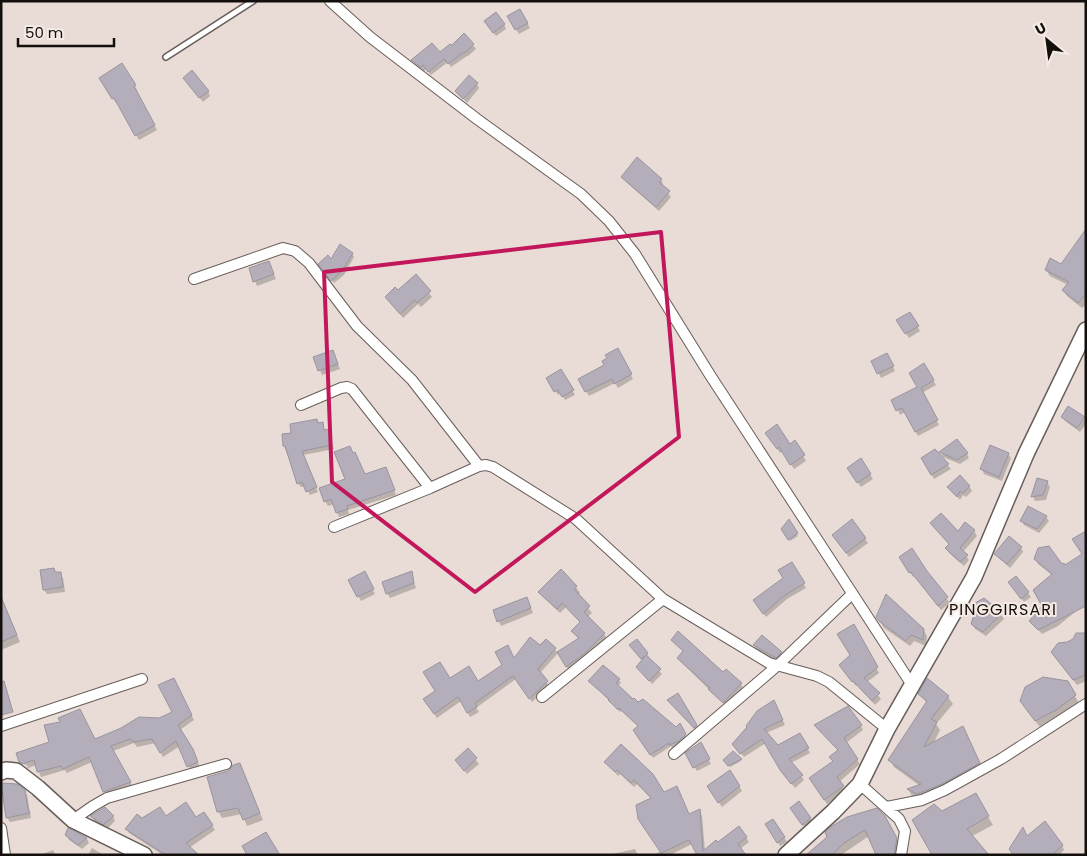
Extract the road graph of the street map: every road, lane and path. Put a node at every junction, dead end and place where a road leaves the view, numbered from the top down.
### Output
1 (253, 1) edge
2 (330, 1) edge
3 (166, 57) dead end
4 (194, 278) dead end
5 (1086, 330) edge
6 (301, 405) dead end
7 (479, 466) junction
8 (430, 488) junction
9 (334, 527) dead end
10 (852, 594) junction
11 (663, 599) junction
12 (777, 666) junction
13 (142, 679) dead end
14 (912, 685) junction
15 (542, 697) dead end
16 (1086, 704) edge
17 (1, 726) edge
18 (887, 729) junction
19 (674, 754) dead end
20 (226, 764) dead end
21 (1, 772) edge
22 (860, 784) junction
23 (887, 807) junction
24 (73, 820) junction
25 (1, 828) edge
26 (5, 855) edge
27 (144, 855) edge
28 (786, 855) edge
29 (901, 855) edge

1 - 3 lane
2 - 10 street
4 - 7 street
5 - 14 street
6 - 8 street
7 - 8 street
7 - 11 street
8 - 9 street
10 - 12 street
10 - 14 street
11 - 12 street
11 - 15 street
12 - 18 street
12 - 19 street
13 - 17 street
14 - 18 street
16 - 23 street
18 - 22 street
20 - 24 street
21 - 24 street
22 - 23 street
22 - 28 street
23 - 29 street
24 - 27 street
25 - 26 street

